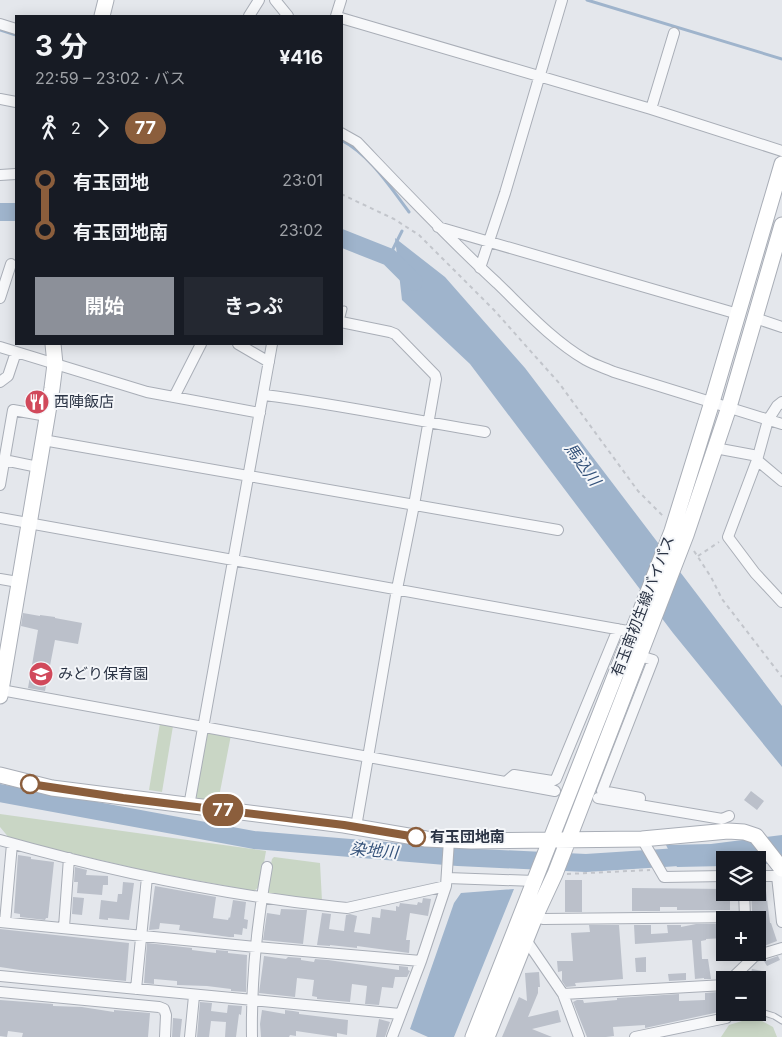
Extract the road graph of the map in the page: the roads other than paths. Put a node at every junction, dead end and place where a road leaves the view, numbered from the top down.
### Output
1 (106, 0) edge
2 (259, 0) edge
3 (275, 0) edge
4 (341, 0) edge
5 (562, 0) edge
6 (102, 15) edge
7 (250, 15) edge
8 (287, 15) edge
9 (336, 15) edge
10 (343, 19) edge
11 (0, 24) edge
12 (15, 29) edge
13 (674, 33) dead end
14 (538, 77) junction
15 (0, 99) edge
16 (15, 102) edge
17 (651, 109) junction
18 (343, 134) edge
19 (782, 151) edge
20 (782, 164) edge
21 (15, 174) edge
22 (0, 175) edge
23 (782, 225) edge
24 (437, 226) junction
25 (490, 241) junction
26 (11, 264) dead end
27 (480, 268) junction
28 (0, 298) edge
29 (344, 309) dead end
30 (343, 313) edge
31 (738, 314) junction
32 (755, 318) junction
33 (343, 322) edge
34 (782, 327) edge
35 (53, 345) edge
36 (200, 345) edge
37 (240, 345) edge
38 (272, 345) edge
39 (0, 347) edge
40 (16, 352) junction
41 (269, 362) junction
42 (56, 364) junction
43 (0, 382) edge
44 (264, 395) junction
45 (174, 397) junction
46 (712, 402) junction
47 (782, 402) edge
48 (728, 407) junction
49 (260, 413) junction
50 (47, 416) junction
51 (768, 420) junction
52 (428, 423) junction
53 (782, 424) edge
54 (485, 432) dead end
55 (43, 440) junction
56 (715, 448) junction
57 (758, 458) junction
58 (4, 460) junction
59 (38, 467) junction
60 (249, 476) junction
61 (782, 480) edge
62 (0, 485) edge
63 (414, 505) junction
64 (0, 518) edge
65 (28, 523) junction
66 (558, 530) dead end
67 (676, 533) junction
68 (234, 560) junction
69 (0, 579) edge
70 (18, 582) junction
71 (397, 589) junction
72 (782, 602) edge
73 (640, 628) junction
74 (618, 629) junction
75 (640, 656) junction
76 (1, 693) edge
77 (203, 727) junction
78 (368, 758) junction
79 (0, 775) edge
80 (507, 782) junction
81 (555, 791) dead end
82 (598, 798) dead end
83 (639, 805) junction
84 (189, 806) junction
85 (729, 816) dead end
86 (356, 827) junction
87 (642, 839) junction
88 (0, 840) edge
89 (449, 841) junction
90 (567, 842) junction
91 (550, 843) junction
92 (12, 844) junction
93 (69, 858) junction
94 (267, 867) dead end
95 (781, 872) edge
96 (766, 875) edge
97 (716, 876) edge
98 (147, 877) junction
99 (536, 878) junction
100 (446, 882) junction
101 (262, 897) junction
102 (744, 901) edge
103 (535, 917) junction
104 (2, 922) edge
105 (782, 922) edge
106 (64, 927) junction
107 (141, 935) junction
108 (526, 940) junction
109 (256, 947) junction
110 (782, 948) edge
111 (420, 961) junction
112 (739, 971) edge
113 (0, 976) edge
114 (716, 986) edge
115 (136, 989) junction
116 (0, 992) edge
117 (563, 994) junction
118 (194, 996) junction
119 (251, 1001) junction
120 (400, 1014) junction
121 (766, 1014) edge
122 (716, 1020) edge
123 (782, 1021) edge
124 (164, 1037) edge
125 (190, 1037) edge
126 (252, 1037) edge
127 (392, 1037) edge
128 (473, 1037) edge
129 (487, 1037) edge
130 (579, 1037) edge
131 (635, 1037) edge

1 - 6 street
2 - 7 street
3 - 8 street
4 - 9 street
5 - 14 street
10 - 14 street
11 - 12 street
13 - 17 street
14 - 17 street
14 - 25 street
15 - 16 street
17 - 19 street
18 - 24 street
20 - 31 street, 有玉南初生線バイパス
21 - 22 street
23 - 32 street, 有玉南初生線バイパス
24 - 25 street
24 - 27 street
25 - 27 street
25 - 31 street
26 - 28 street
27 - 46 street
29 - 30 lane
31 - 46 street, 有玉南初生線バイパス
32 - 34 street
32 - 48 street, 有玉南初生線バイパス
33 - 52 street
35 - 42 street
36 - 45 street
37 - 41 street
38 - 41 street
39 - 40 street
40 - 42 street
40 - 43 street
41 - 44 street
42 - 45 street
42 - 50 street
44 - 49 street
44 - 52 street
45 - 49 street
46 - 48 street
46 - 67 street, 有玉南初生線バイパス
47 - 51 street
48 - 51 street
48 - 56 street, 有玉南初生線バイパス
49 - 60 street
50 - 55 street
50 - 58 street
51 - 53 street
51 - 57 street
52 - 54 street
52 - 63 street
55 - 59 street
55 - 60 street
56 - 57 street
56 - 67 street, 有玉南初生線バイパス
57 - 61 street
57 - 72 street
58 - 59 street
58 - 62 street
59 - 65 street
60 - 63 street
60 - 68 street
63 - 66 street
63 - 71 street
64 - 65 street
65 - 68 street
65 - 70 street
67 - 73 street, 有玉南初生線バイパス
68 - 71 street
68 - 77 street
69 - 70 street
70 - 76 street
71 - 74 street
71 - 78 street
73 - 74 street
73 - 75 street, 有玉南初生線バイパス
73 - 91 street, 有玉南初生線バイパス
74 - 80 street
75 - 83 street
75 - 90 street, 有玉南初生線バイパス
76 - 77 street
77 - 78 street
77 - 84 street
78 - 80 street
78 - 86 street
79 - 84 street
80 - 81 street
82 - 83 street
83 - 85 street
84 - 86 street
86 - 89 street
87 - 90 street
87 - 95 street
87 - 97 street
88 - 92 street
89 - 91 street
89 - 100 street
90 - 91 street
90 - 103 street, 有玉南初生線バイパス
91 - 99 street, 有玉南初生線バイパス
92 - 93 street
92 - 104 street
93 - 98 street
93 - 106 street
94 - 101 street
95 - 96 street
95 - 105 street
98 - 101 street
98 - 107 street
99 - 100 street
99 - 128 street, 有玉南初生線バイパス
100 - 101 street
100 - 111 street
101 - 109 street
102 - 103 street
103 - 108 street, 有玉南初生線バイパス
104 - 106 street
106 - 107 street
107 - 109 street
107 - 115 street
108 - 117 street
108 - 129 street, 有玉南初生線バイパス
109 - 111 street
109 - 119 street
110 - 112 street
111 - 120 street
113 - 115 street
114 - 117 street
115 - 118 street
116 - 124 street
117 - 130 street
118 - 119 street
118 - 125 street
119 - 120 street
119 - 126 street
120 - 127 street
121 - 123 lane
122 - 131 street

